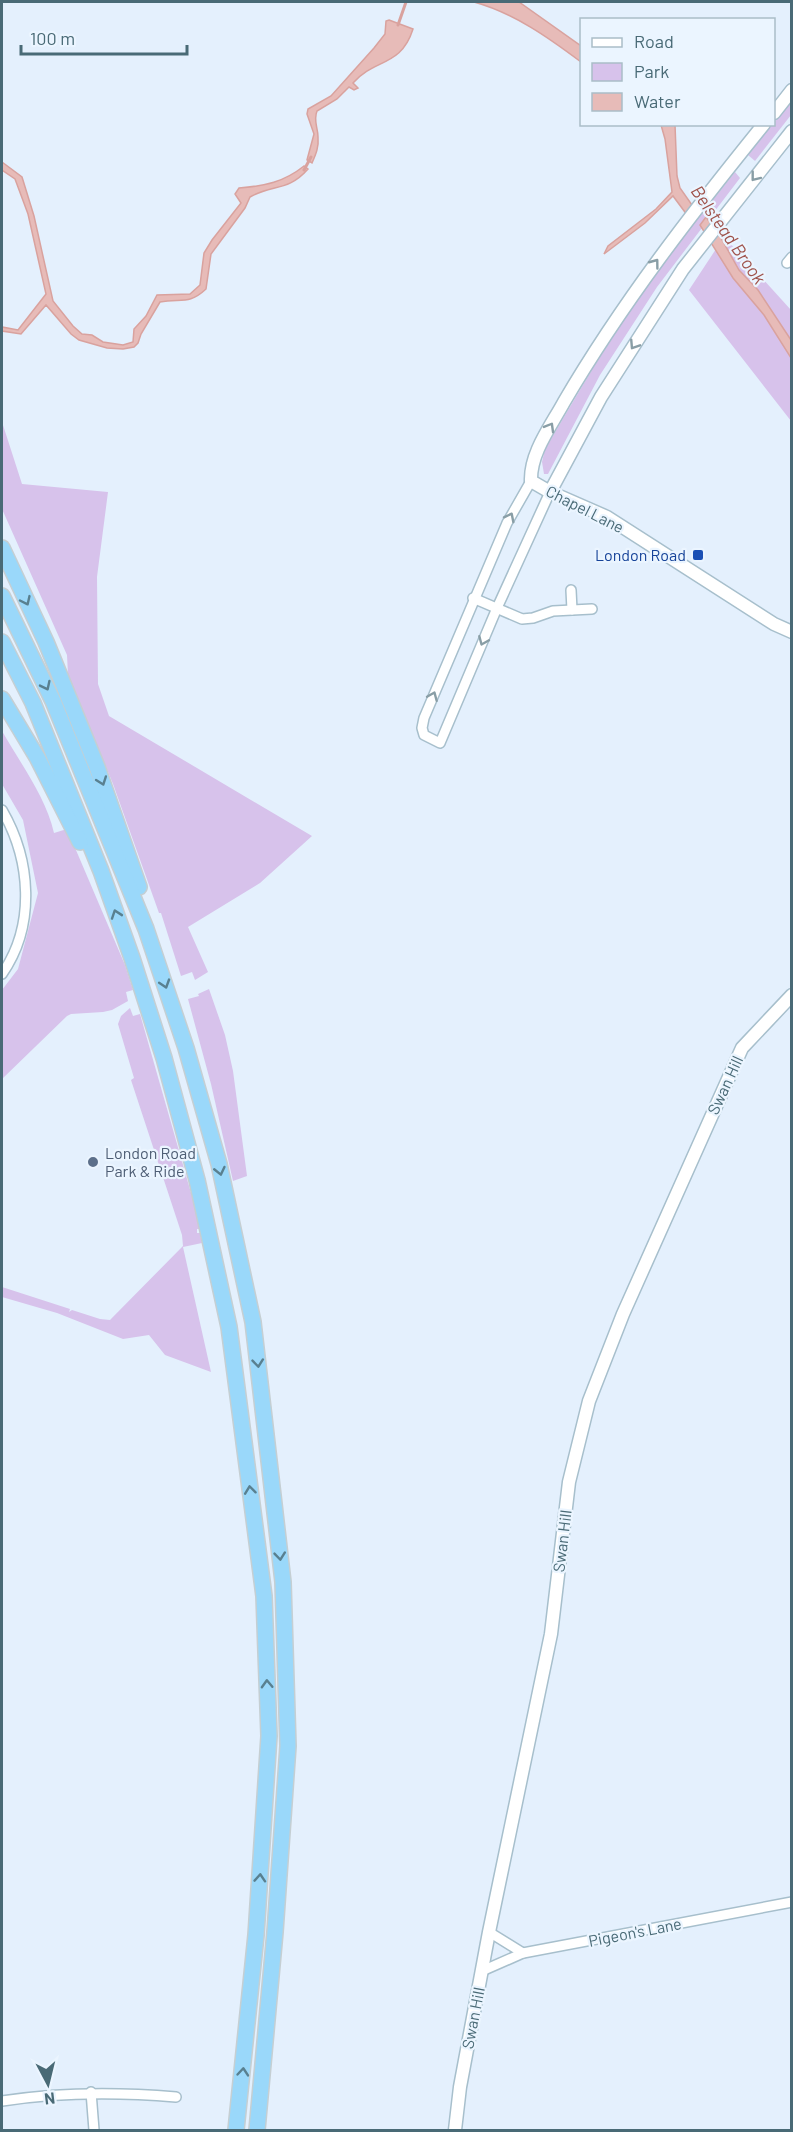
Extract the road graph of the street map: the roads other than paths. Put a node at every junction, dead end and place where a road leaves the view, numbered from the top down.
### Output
1 (792, 90) edge
2 (775, 112) edge
3 (762, 126) edge
4 (792, 131) edge
5 (531, 481) junction
6 (550, 492) junction
7 (2, 548) edge
8 (571, 590) dead end
9 (2, 596) edge
10 (473, 598) junction
11 (497, 608) junction
12 (592, 609) dead end
13 (572, 610) junction
14 (792, 632) edge
15 (2, 642) edge
16 (2, 699) edge
17 (2, 810) edge
18 (101, 871) junction
19 (146, 929) junction
20 (2, 974) edge
21 (792, 995) edge
22 (792, 1902) edge
23 (489, 1932) junction
24 (523, 1953) junction
25 (482, 1971) junction
26 (91, 2092) junction
27 (177, 2097) dead end
28 (2, 2101) edge
29 (94, 2130) edge
30 (236, 2130) edge
31 (256, 2130) edge
32 (454, 2130) edge

1 - 2 street
5 -> 3 street
4 -> 6 street
5 - 6 street, Chapel Lane
10 -> 5 street
6 - 11 street
6 - 14 street, Chapel Lane
7 -> 19 highway
8 - 13 street
9 -> 19 highway
10 - 11 street
11 -> 10 street
11 - 13 street
12 - 13 street
15 - 18 highway
16 - 18 highway
17 - 20 street
30 -> 18 highway
19 -> 31 highway
21 - 23 street, Swan Hill
22 - 24 street, Pigeon's Lane
23 - 24 street
23 - 25 street, Swan Hill
24 - 25 street, Pigeon's Lane
25 - 32 street, Swan Hill
26 - 27 street
26 - 28 street
26 - 29 street

